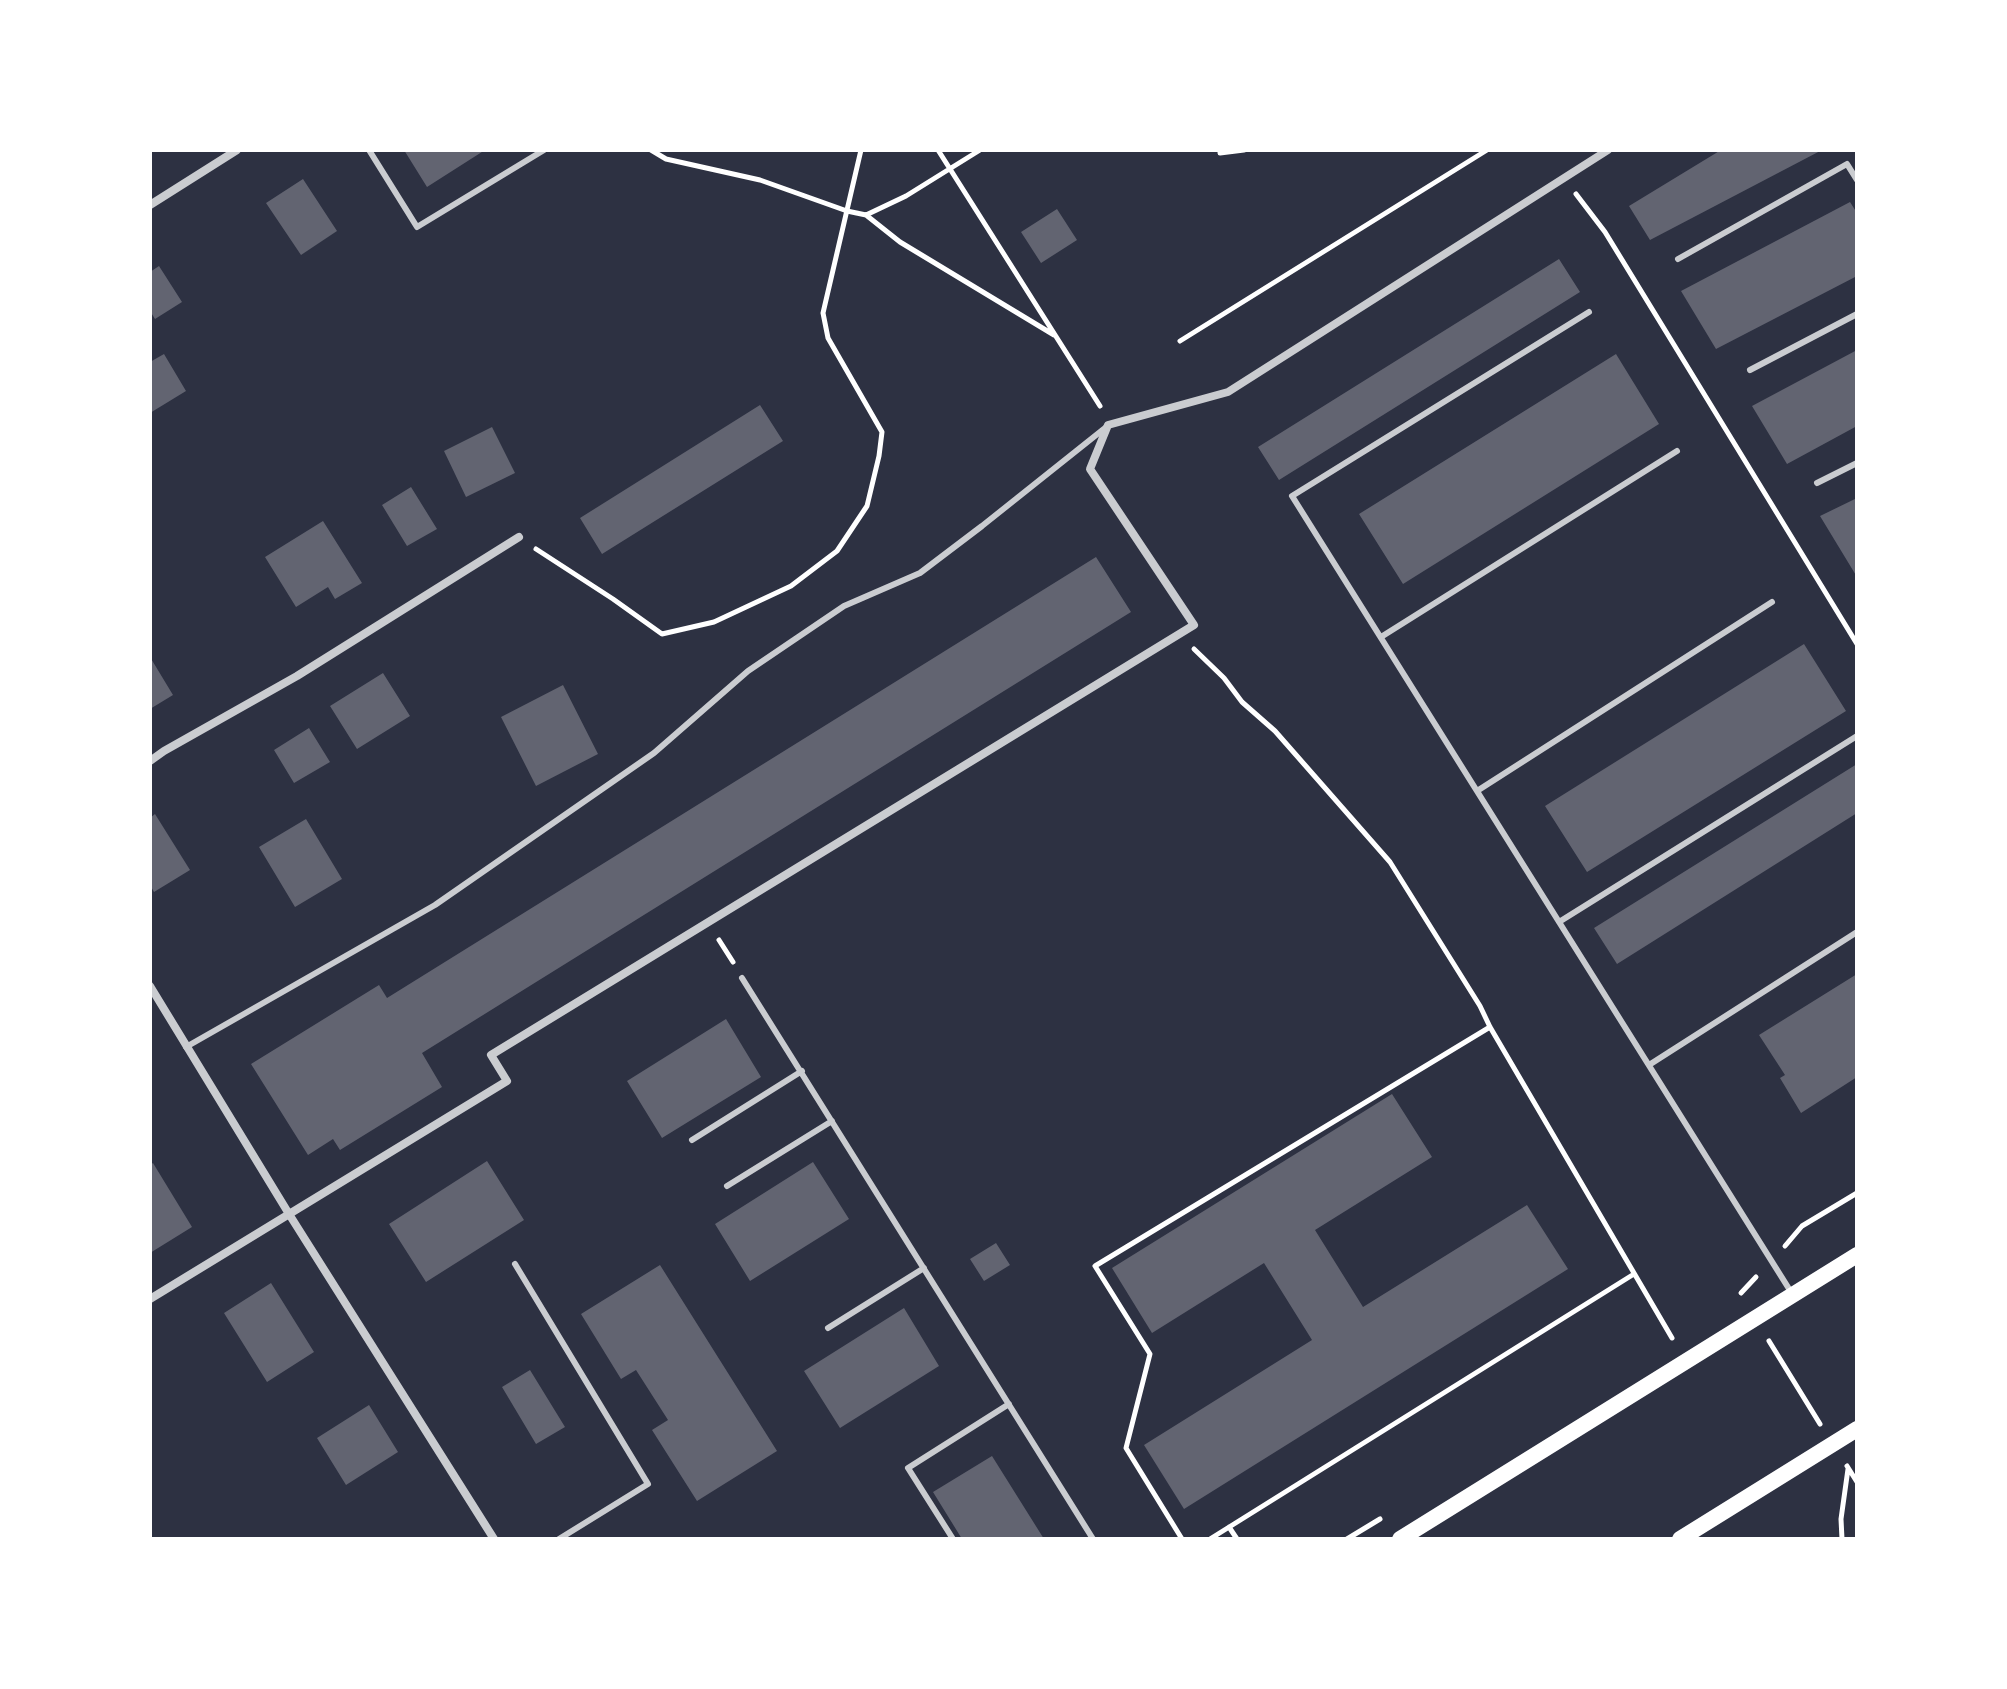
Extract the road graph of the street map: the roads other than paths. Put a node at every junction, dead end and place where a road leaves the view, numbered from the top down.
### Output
1 (237, 150) edge
2 (369, 150) edge
3 (544, 150) edge
4 (1608, 150) edge
5 (1857, 180) edge
6 (150, 205) edge
7 (1678, 259) dead end
8 (1589, 312) dead end
9 (1857, 314) edge
10 (1750, 370) dead end
11 (1108, 425) junction
12 (1677, 451) dead end
13 (1857, 463) edge
14 (1817, 483) dead end
15 (519, 537) road end
16 (1772, 602) dead end
17 (1381, 637) junction
18 (1857, 736) edge
19 (150, 761) edge
20 (1477, 791) junction
21 (1559, 922) junction
22 (1857, 932) edge
23 (742, 978) dead end
24 (150, 986) edge
25 (186, 1047) junction
26 (1649, 1065) junction
27 (802, 1071) junction
28 (832, 1121) junction
29 (692, 1140) dead end
30 (727, 1186) dead end
31 (289, 1214) junction
32 (1857, 1255) edge
33 (515, 1264) dead end
34 (924, 1268) junction
35 (1793, 1295) junction
36 (150, 1299) edge
37 (828, 1328) dead end
38 (1009, 1404) junction
39 (1857, 1429) edge
40 (494, 1539) edge
41 (559, 1539) edge
42 (953, 1539) edge
43 (1093, 1539) edge
44 (1400, 1539) edge
45 (1680, 1539) edge

1 - 6 street
2 - 3 lane
4 - 11 street
5 - 7 lane
8 - 17 lane
9 - 10 lane
11 - 25 lane
11 - 31 street
12 - 17 lane
13 - 14 lane
15 - 19 street
16 - 20 lane
17 - 20 lane
18 - 21 lane
20 - 21 lane
21 - 26 lane
22 - 26 lane
23 - 27 lane
24 - 25 street
25 - 31 street
26 - 35 lane
27 - 28 lane
27 - 29 lane
28 - 30 lane
28 - 34 lane
31 - 36 street
31 - 40 street
32 - 35 main road
33 - 41 lane
34 - 37 lane
34 - 38 lane
35 - 44 main road
38 - 42 lane
38 - 43 lane
39 - 45 main road

